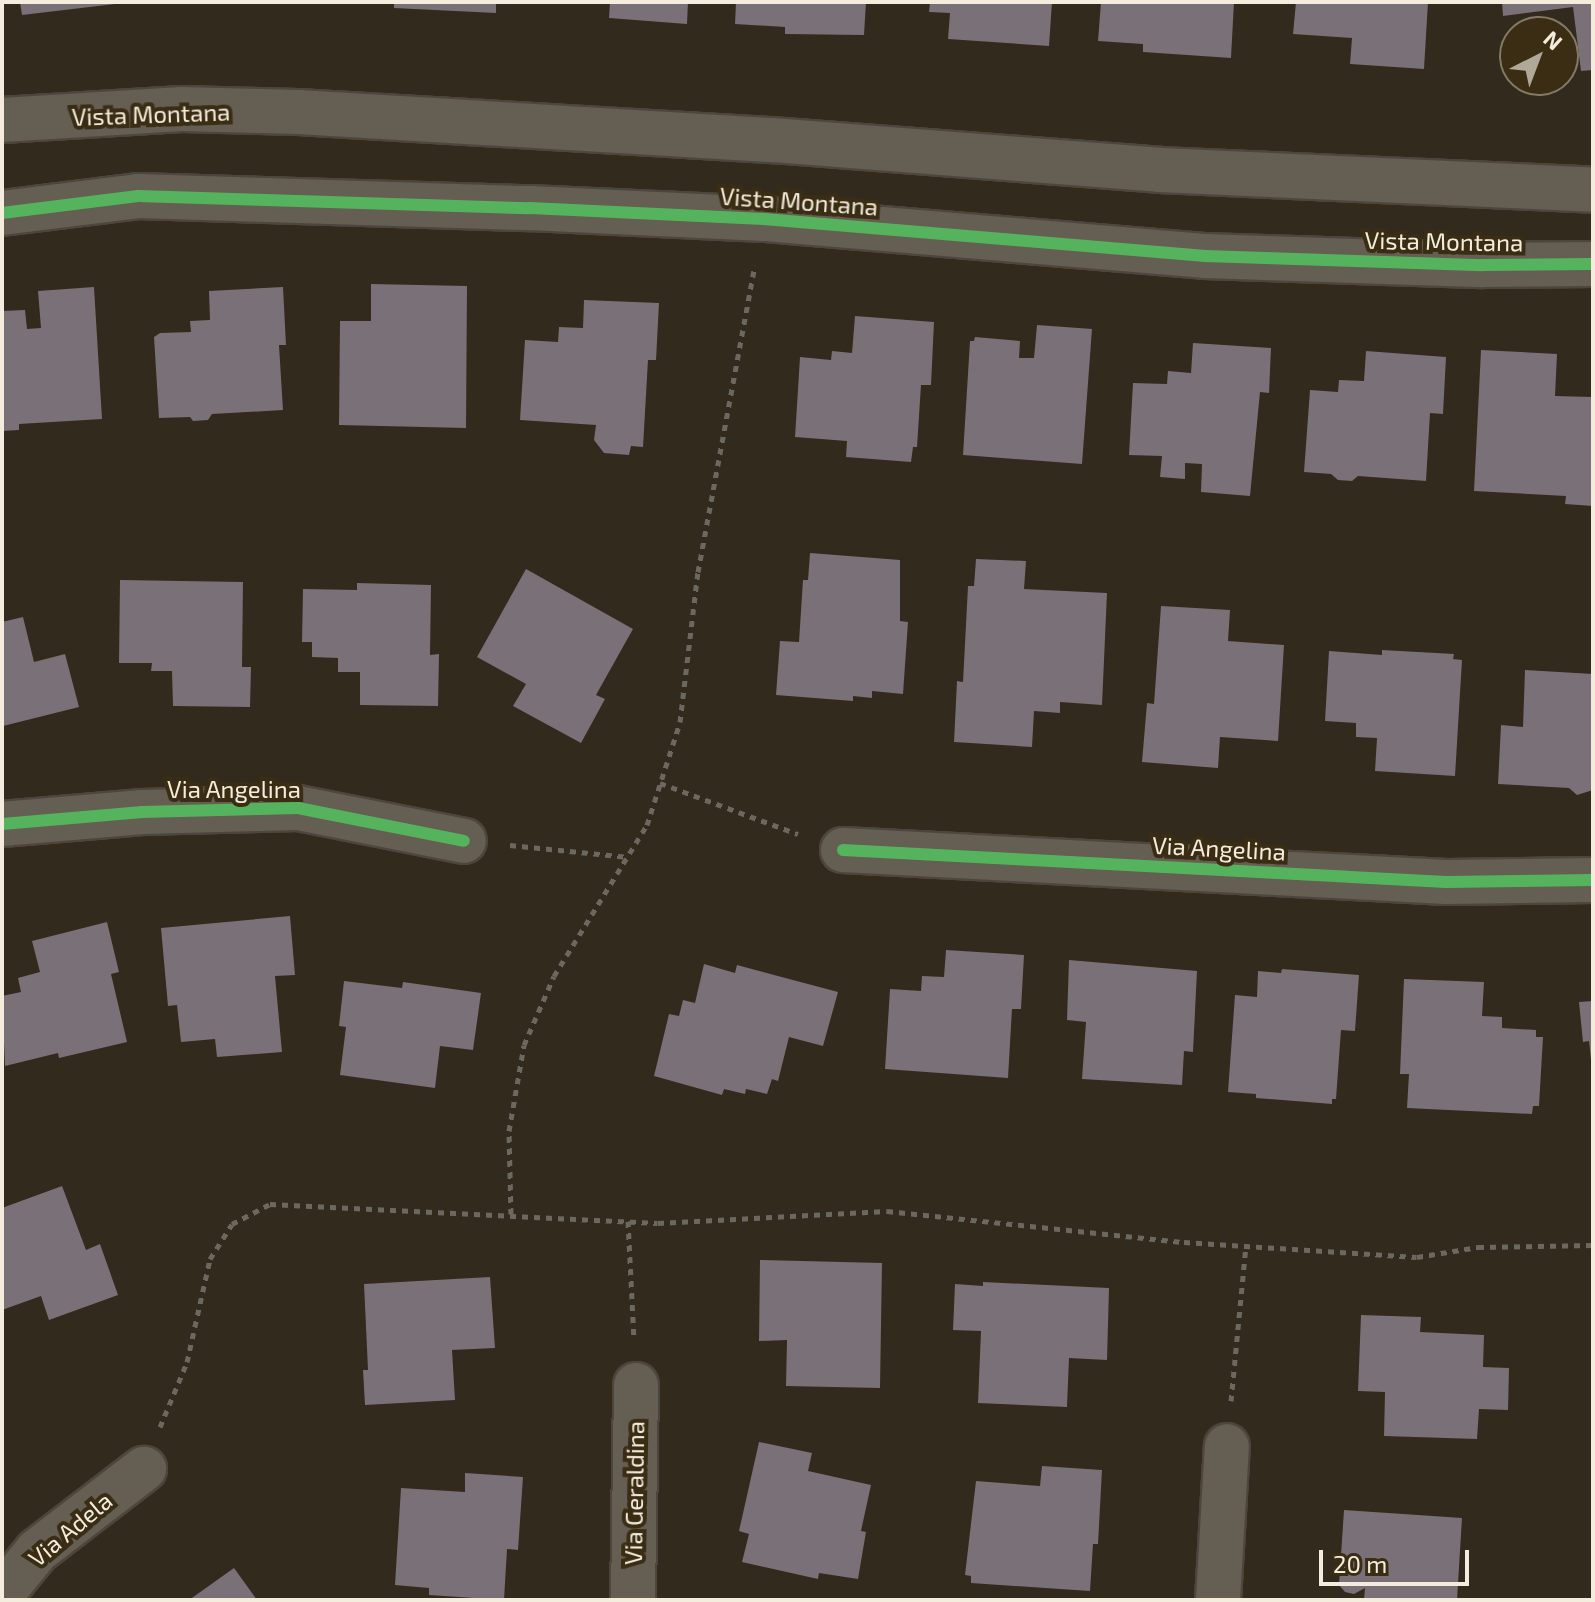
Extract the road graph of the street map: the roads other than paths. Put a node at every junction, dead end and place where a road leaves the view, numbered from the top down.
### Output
1 (2, 120) edge
2 (1593, 190) edge
3 (2, 213) edge
4 (1593, 264) edge
5 (2, 824) edge
6 (464, 841) road end
7 (843, 850) road end
8 (1593, 880) edge
9 (636, 1385) road end
10 (1227, 1446) road end
11 (144, 1469) road end
12 (2, 1594) edge
13 (633, 1600) edge
14 (1218, 1600) edge

1 - 2 street, Vista Montana
3 - 4 street, Vista Montana
5 - 6 street, Via Angelina
7 - 8 street, Via Angelina
9 - 13 street, Via Geraldina
10 - 14 street
11 - 12 street, Via Adela

